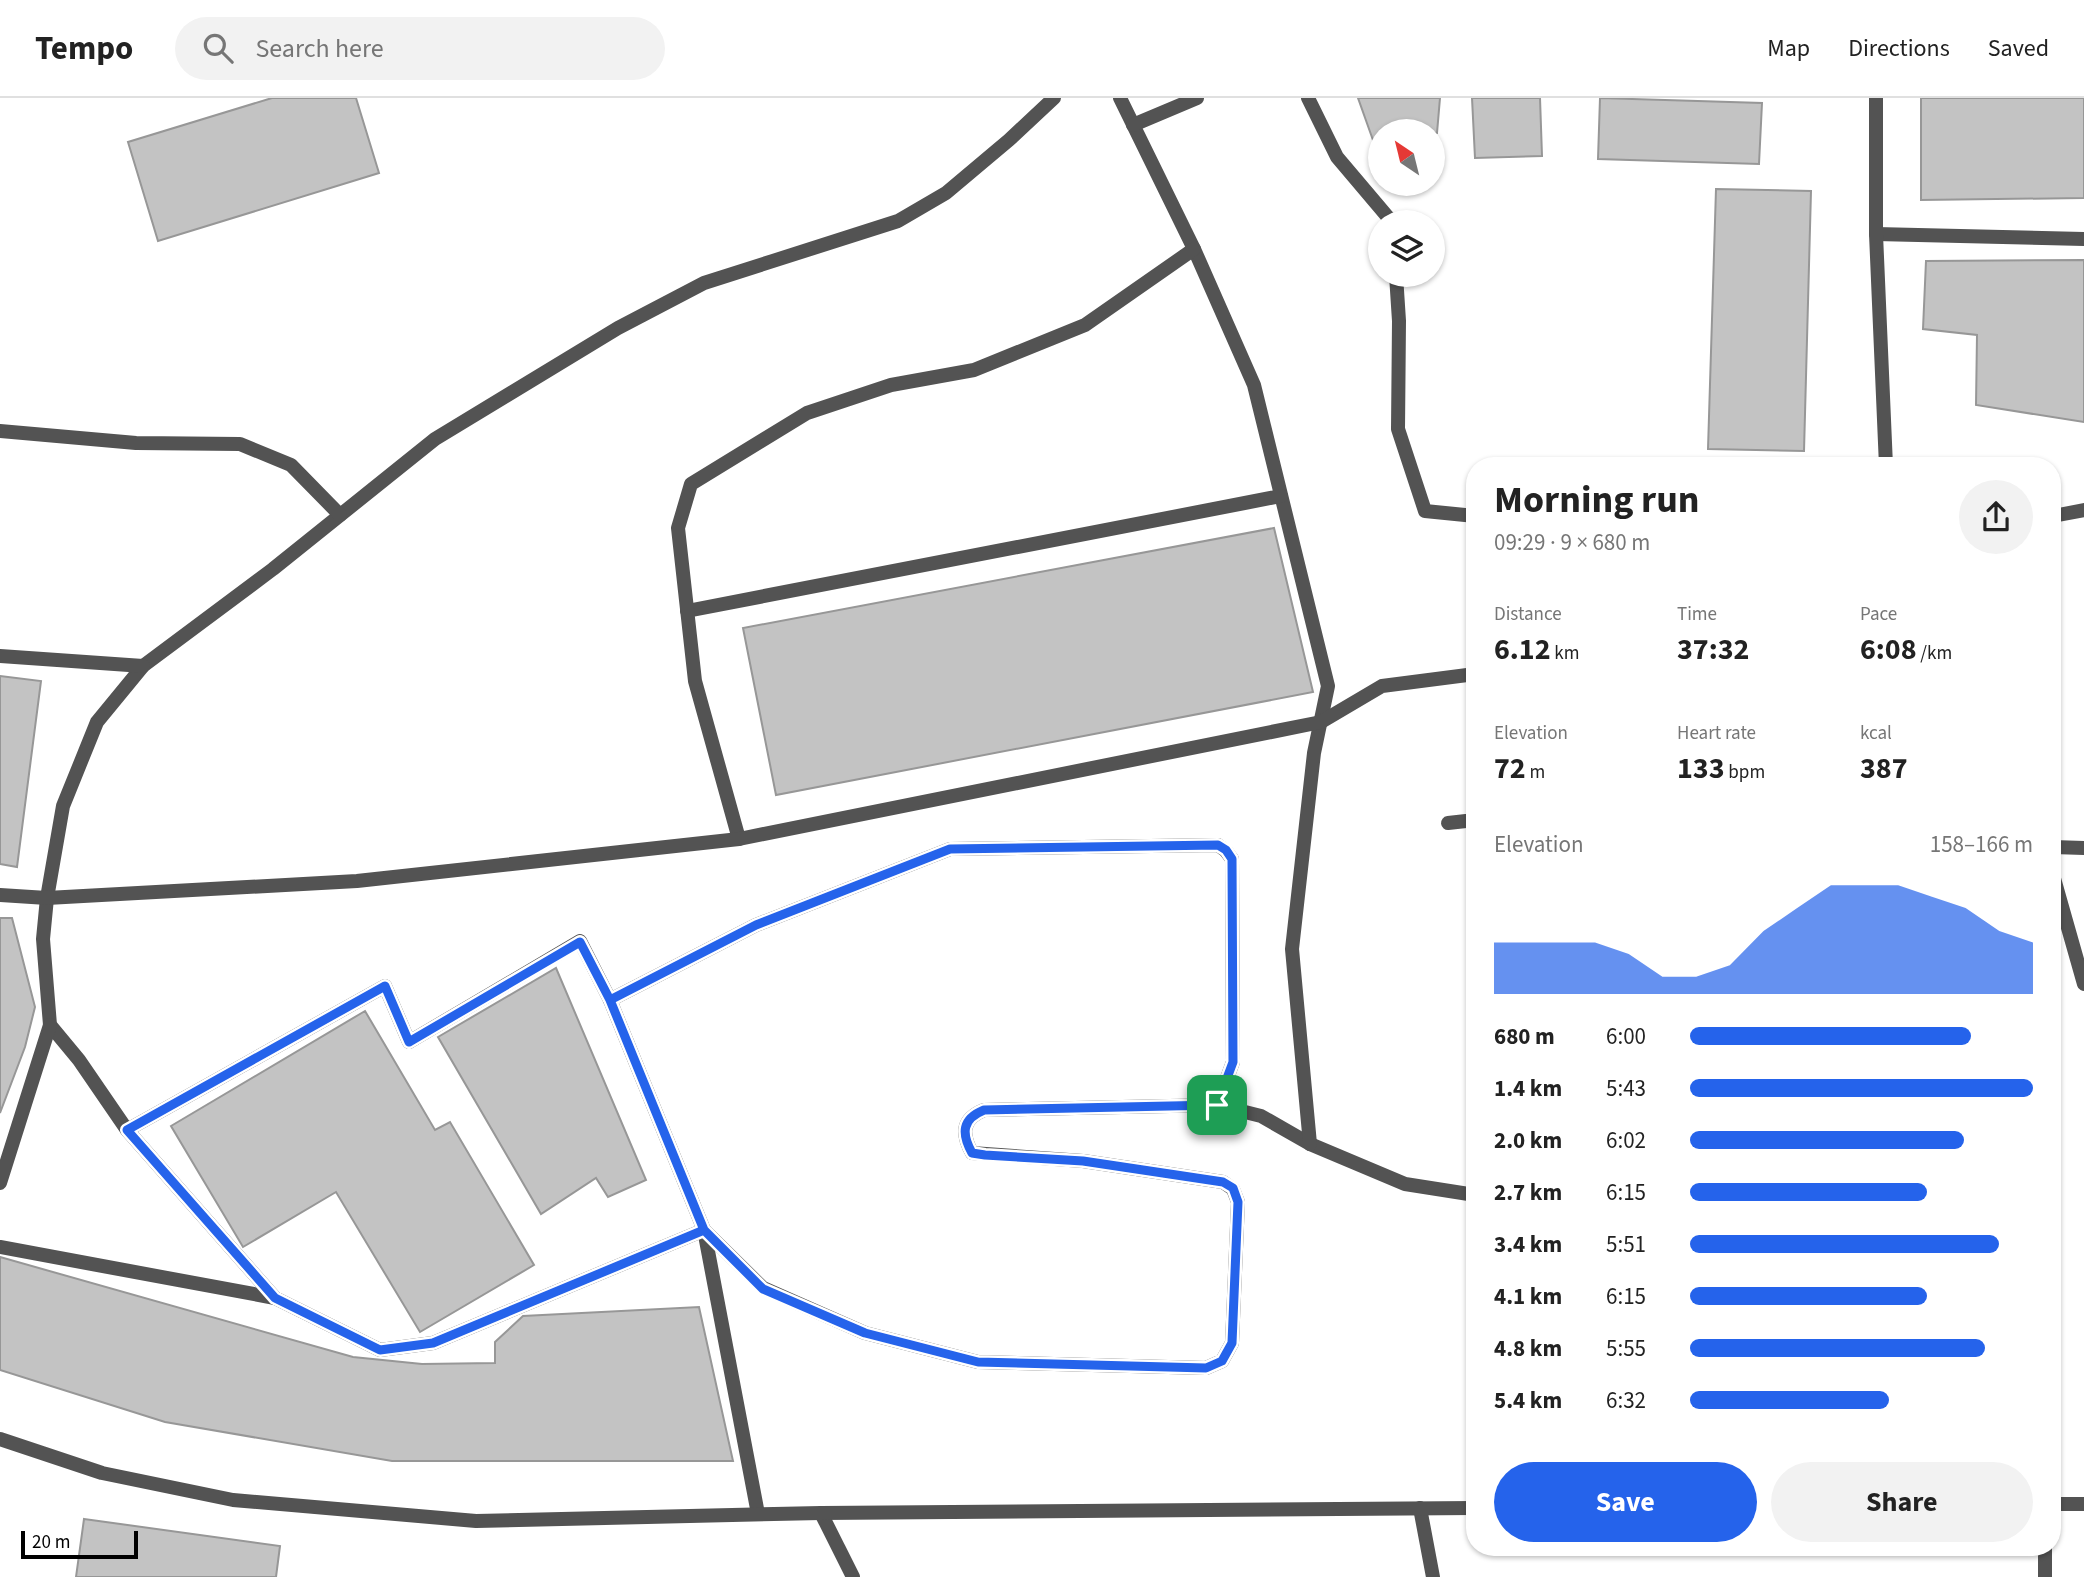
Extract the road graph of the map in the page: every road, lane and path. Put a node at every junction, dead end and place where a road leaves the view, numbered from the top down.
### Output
1 (1054, 98) edge
2 (1120, 98) edge
3 (1197, 98) edge
4 (1308, 98) edge
5 (1876, 98) edge
6 (1133, 125) junction
7 (1382, 210) edge
8 (1876, 234) junction
9 (2084, 239) edge
10 (1194, 249) junction
11 (1397, 287) edge
12 (0, 430) edge
13 (1886, 457) edge
14 (1281, 496) junction
15 (2084, 510) edge
16 (2061, 514) edge
17 (340, 515) junction
18 (1466, 515) edge
19 (687, 611) junction
20 (0, 656) edge
21 (143, 666) junction
22 (1466, 675) edge
23 (1321, 722) junction
24 (1466, 821) edge
25 (1448, 823) dead end
26 (739, 839) junction
27 (2061, 847) edge
28 (2084, 848) edge
29 (0, 895) edge
30 (47, 898) junction
31 (2061, 903) edge
32 (2084, 984) edge
33 (610, 1000) junction
34 (50, 1025) junction
35 (1217, 1105) junction
36 (127, 1130) junction
37 (1310, 1144) junction
38 (0, 1183) edge
39 (1466, 1194) edge
40 (704, 1230) junction
41 (0, 1247) edge
42 (275, 1298) junction
43 (0, 1439) edge
44 (2061, 1504) edge
45 (2084, 1504) edge
46 (1420, 1508) junction
47 (1466, 1508) edge
48 (821, 1513) junction
49 (758, 1514) junction
50 (2045, 1556) edge
51 (853, 1577) edge
52 (1433, 1577) edge
53 (2045, 1577) edge

1 - 17 street
2 - 6 street
3 - 6 street
4 - 7 street
5 - 8 street
6 - 10 street
8 - 9 street
8 - 13 street
10 - 14 street
10 - 19 street
11 - 18 street
12 - 17 street
14 - 19 street
14 - 23 street
15 - 16 street
17 - 21 street
19 - 26 street
20 - 21 street
21 - 30 street
22 - 23 street
23 - 26 street
23 - 37 street
24 - 25 street
26 - 30 street
27 - 28 street
29 - 30 street
30 - 34 street
31 - 32 street
33 - 35 street
33 - 36 street
33 - 40 street
34 - 36 street
34 - 38 street
35 - 37 street
35 - 40 street
36 - 42 street
37 - 39 street
40 - 42 street
40 - 49 street
41 - 42 street
43 - 49 street
44 - 45 street
46 - 47 street
46 - 48 street
46 - 52 street
48 - 49 street
48 - 51 street
50 - 53 street

